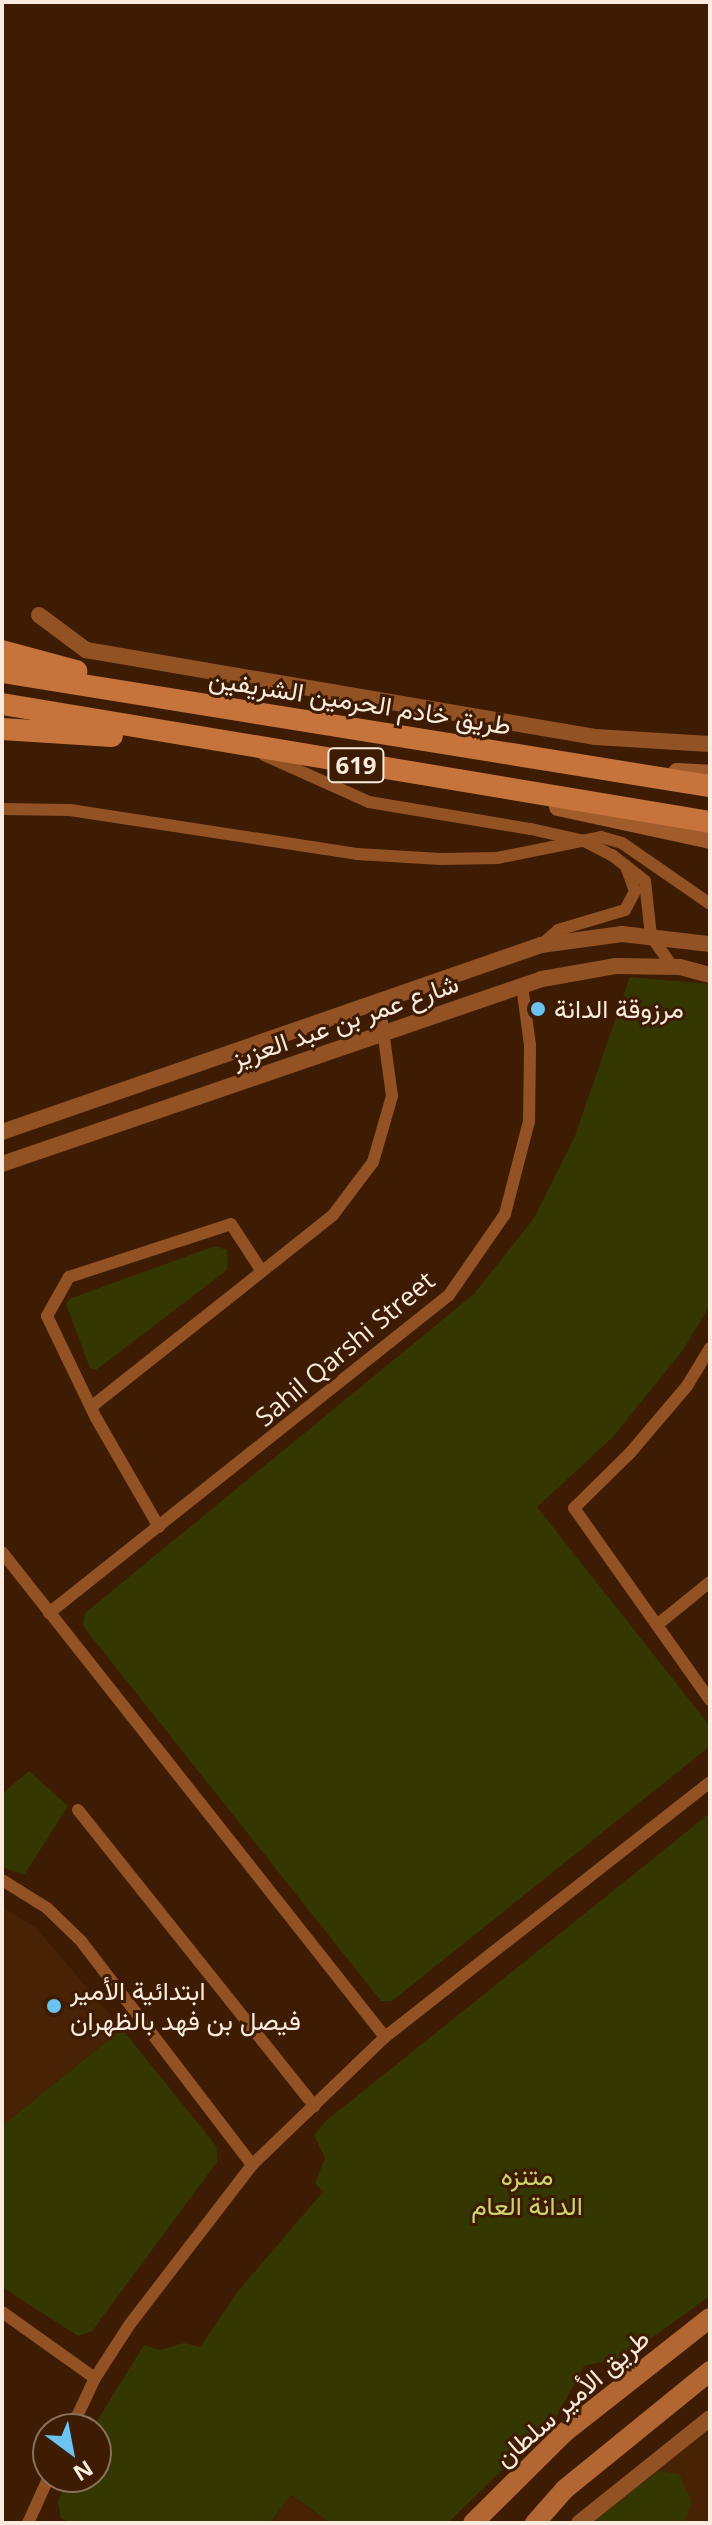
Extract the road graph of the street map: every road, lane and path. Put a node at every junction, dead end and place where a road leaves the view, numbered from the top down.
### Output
1 (39, 615) dead end
2 (2, 651) edge
3 (2, 672) edge
4 (2, 704) edge
5 (193, 704) junction
6 (2, 729) edge
7 (710, 744) edge
8 (254, 750) junction
9 (356, 765) junction
10 (587, 766) junction
11 (710, 774) edge
12 (710, 786) edge
13 (2, 809) edge
14 (710, 822) edge
15 (710, 840) edge
16 (584, 841) junction
17 (625, 864) junction
18 (710, 904) edge
19 (651, 936) junction
20 (710, 944) edge
21 (541, 945) junction
22 (673, 967) junction
23 (710, 975) edge
24 (522, 986) junction
25 (379, 1001) junction
26 (383, 1032) junction
27 (2, 1132) edge
28 (2, 1164) edge
29 (261, 1270) junction
30 (710, 1348) edge
31 (91, 1407) junction
32 (159, 1527) junction
33 (2, 1552) edge
34 (710, 1582) edge
35 (49, 1613) junction
36 (657, 1625) junction
37 (710, 1700) edge
38 (710, 1782) edge
39 (78, 1810) dead end
40 (2, 1880) edge
41 (385, 2037) junction
42 (314, 2106) junction
43 (252, 2165) junction
44 (2, 2312) edge
45 (710, 2318) edge
46 (710, 2371) edge
47 (95, 2378) junction
48 (79, 2413) edge
49 (710, 2418) edge
50 (42, 2493) edge
51 (28, 2523) edge
52 (473, 2523) edge
53 (535, 2523) edge
54 (579, 2523) edge

1 - 7 street
2 - 5 highway
3 - 5 highway, طريق خادم الحرمين الشريفين / 619
4 - 8 highway, 619
5 - 10 highway, طريق خادم الحرمين الشريفين / 619
6 - 8 highway
8 - 9 highway, 619
8 - 16 street
9 - 14 highway, 619
9 - 15 main road
10 - 11 main road
10 - 12 highway, طريق خادم الحرمين الشريفين / 619
13 - 16 street
16 - 17 street
16 - 18 street
17 - 19 street
17 - 21 street
19 - 20 street
19 - 21 street
19 - 22 street
21 - 25 street
22 - 23 street, شارع عمر بن عبد العزيز
22 - 24 street, شارع عمر بن عبد العزيز
24 - 26 street, شارع عمر بن عبد العزيز
24 - 32 street, Sahil Qarshi Street
25 - 26 street
25 - 27 street
26 - 28 street, شارع عمر بن عبد العزيز
26 - 29 street
29 - 31 street
29 - 31 street
30 - 36 street
31 - 32 street
32 - 35 street, Sahil Qarshi Street
33 - 35 street
34 - 36 street
35 - 41 street
36 - 37 street
38 - 41 street
39 - 42 street
40 - 43 street
41 - 42 street
42 - 43 street
43 - 47 street
44 - 47 street
45 - 52 main road, طريق الأمير سلطان
46 - 53 main road
47 - 48 street
49 - 54 street
50 - 51 street

